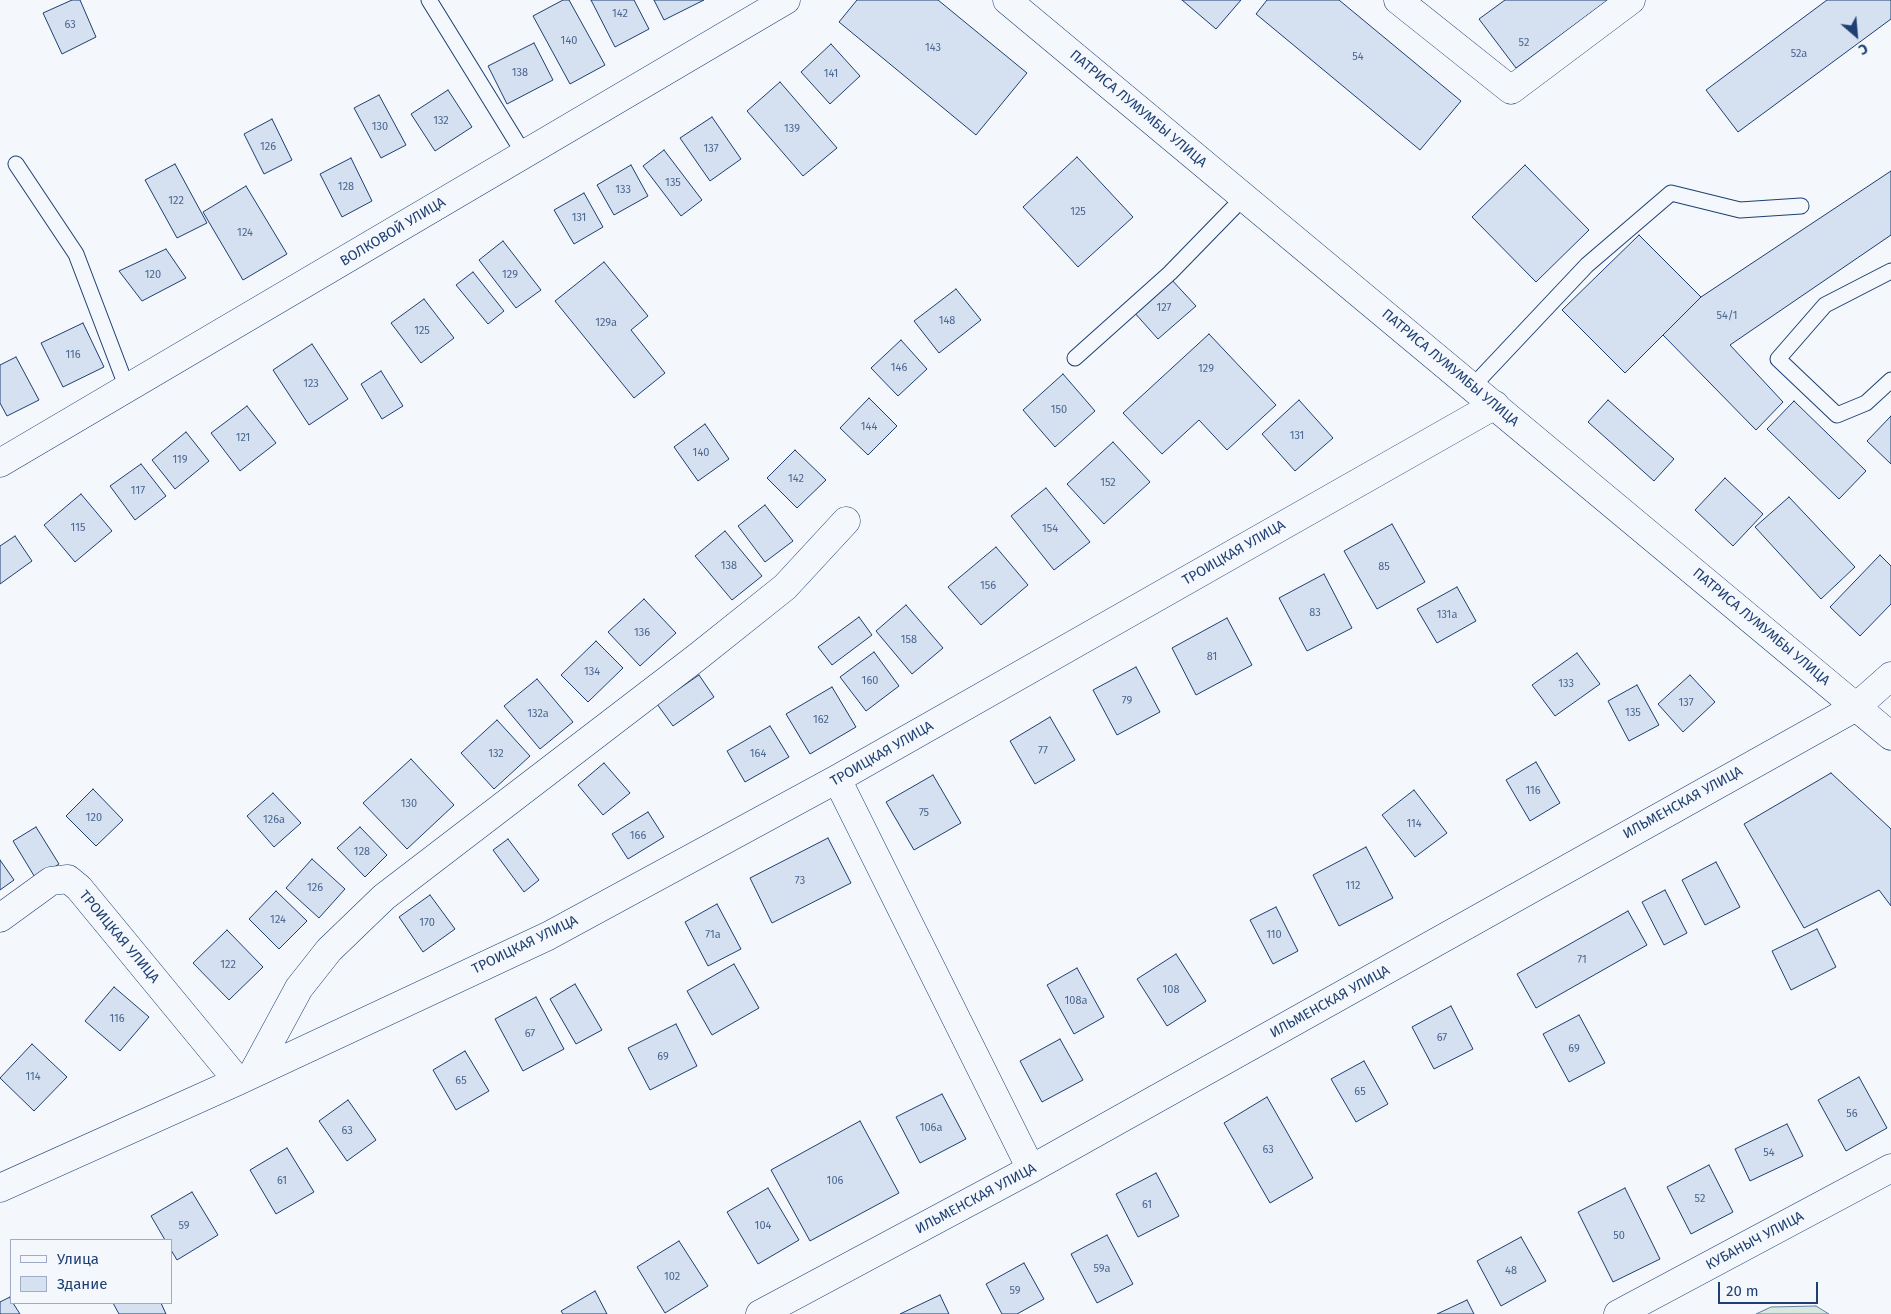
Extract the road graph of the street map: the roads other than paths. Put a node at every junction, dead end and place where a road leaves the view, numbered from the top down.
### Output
1 (429, 0) edge
2 (786, 0) edge
3 (1007, 0) edge
4 (1398, 0) edge
5 (1631, 0) edge
6 (524, 154) junction
7 (16, 164) dead end
8 (1244, 197) junction
9 (1801, 206) dead end
10 (1891, 271) edge
11 (1075, 358) dead end
12 (1891, 380) edge
13 (1472, 387) junction
14 (127, 388) junction
15 (1495, 405) junction
16 (0, 463) edge
17 (846, 521) dead end
18 (1891, 676) edge
19 (1856, 707) junction
20 (1891, 736) edge
21 (837, 779) junction
22 (0, 918) edge
23 (246, 1077) junction
24 (1891, 1168) edge
25 (1031, 1169) junction
26 (0, 1188) edge
27 (760, 1314) edge
28 (1618, 1314) edge

1 - 6 lane
2 - 6 street, ВОЛКОВОЙ УЛИЦА
3 - 8 street, ПАТРИСА ЛУМУМБЫ УЛИЦА
4 - 5 street
6 - 14 street, ВОЛКОВОЙ УЛИЦА
7 - 14 lane
8 - 11 lane
8 - 13 street, ПАТРИСА ЛУМУМБЫ УЛИЦА
9 - 13 lane
10 - 12 lane
13 - 15 street, ПАТРИСА ЛУМУМБЫ УЛИЦА
14 - 16 street, ВОЛКОВОЙ УЛИЦА
15 - 19 street, ПАТРИСА ЛУМУМБЫ УЛИЦА
15 - 21 street, ТРОИЦКАЯ УЛИЦА
17 - 23 street
18 - 19 street, ИЛЬМЕНСКАЯ УЛИЦА
19 - 20 street, ПАТРИСА ЛУМУМБЫ УЛИЦА
19 - 25 street, ИЛЬМЕНСКАЯ УЛИЦА
21 - 23 street, ТРОИЦКАЯ УЛИЦА
21 - 25 street
22 - 23 street, ТРОИЦКАЯ УЛИЦА
23 - 26 street, ТРОИЦКАЯ УЛИЦА
24 - 28 street, КУБАНЫЧ УЛИЦА
25 - 27 street, ИЛЬМЕНСКАЯ УЛИЦА

